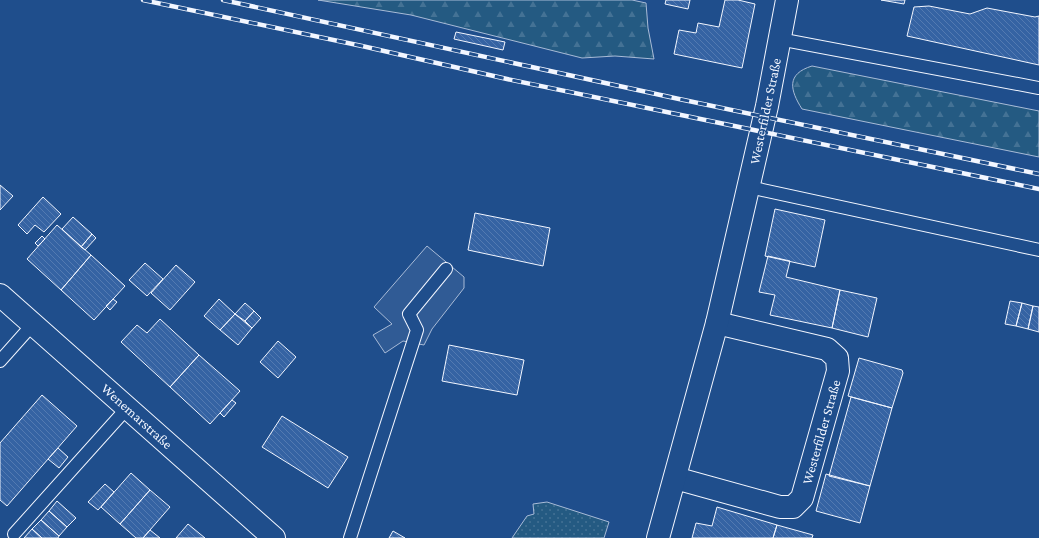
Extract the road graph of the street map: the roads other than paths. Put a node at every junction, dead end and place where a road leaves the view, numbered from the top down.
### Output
1 (787, 0) edge
2 (779, 39) junction
3 (1039, 88) edge
4 (749, 187) junction
5 (1039, 250) edge
6 (446, 269) dead end
7 (0, 295) edge
8 (718, 323) junction
9 (33, 324) junction
10 (0, 361) edge
11 (128, 408) junction
12 (675, 478) junction
13 (14, 534) dead end
14 (274, 538) edge
15 (350, 538) edge
16 (658, 538) edge

1 - 2 street, Westerfilder Straße
2 - 3 lane, Westerfilder Straße
2 - 4 street, Westerfilder Straße
4 - 5 lane
4 - 8 street, Westerfilder Straße
6 - 15 lane
7 - 9 street, Wenemarstraße
8 - 12 street, Westerfilder Straße
8 - 12 street, Westerfilder Straße
9 - 10 lane
9 - 11 street, Wenemarstraße
11 - 13 lane
11 - 14 street, Wenemarstraße
12 - 16 street, Westerfilder Straße

